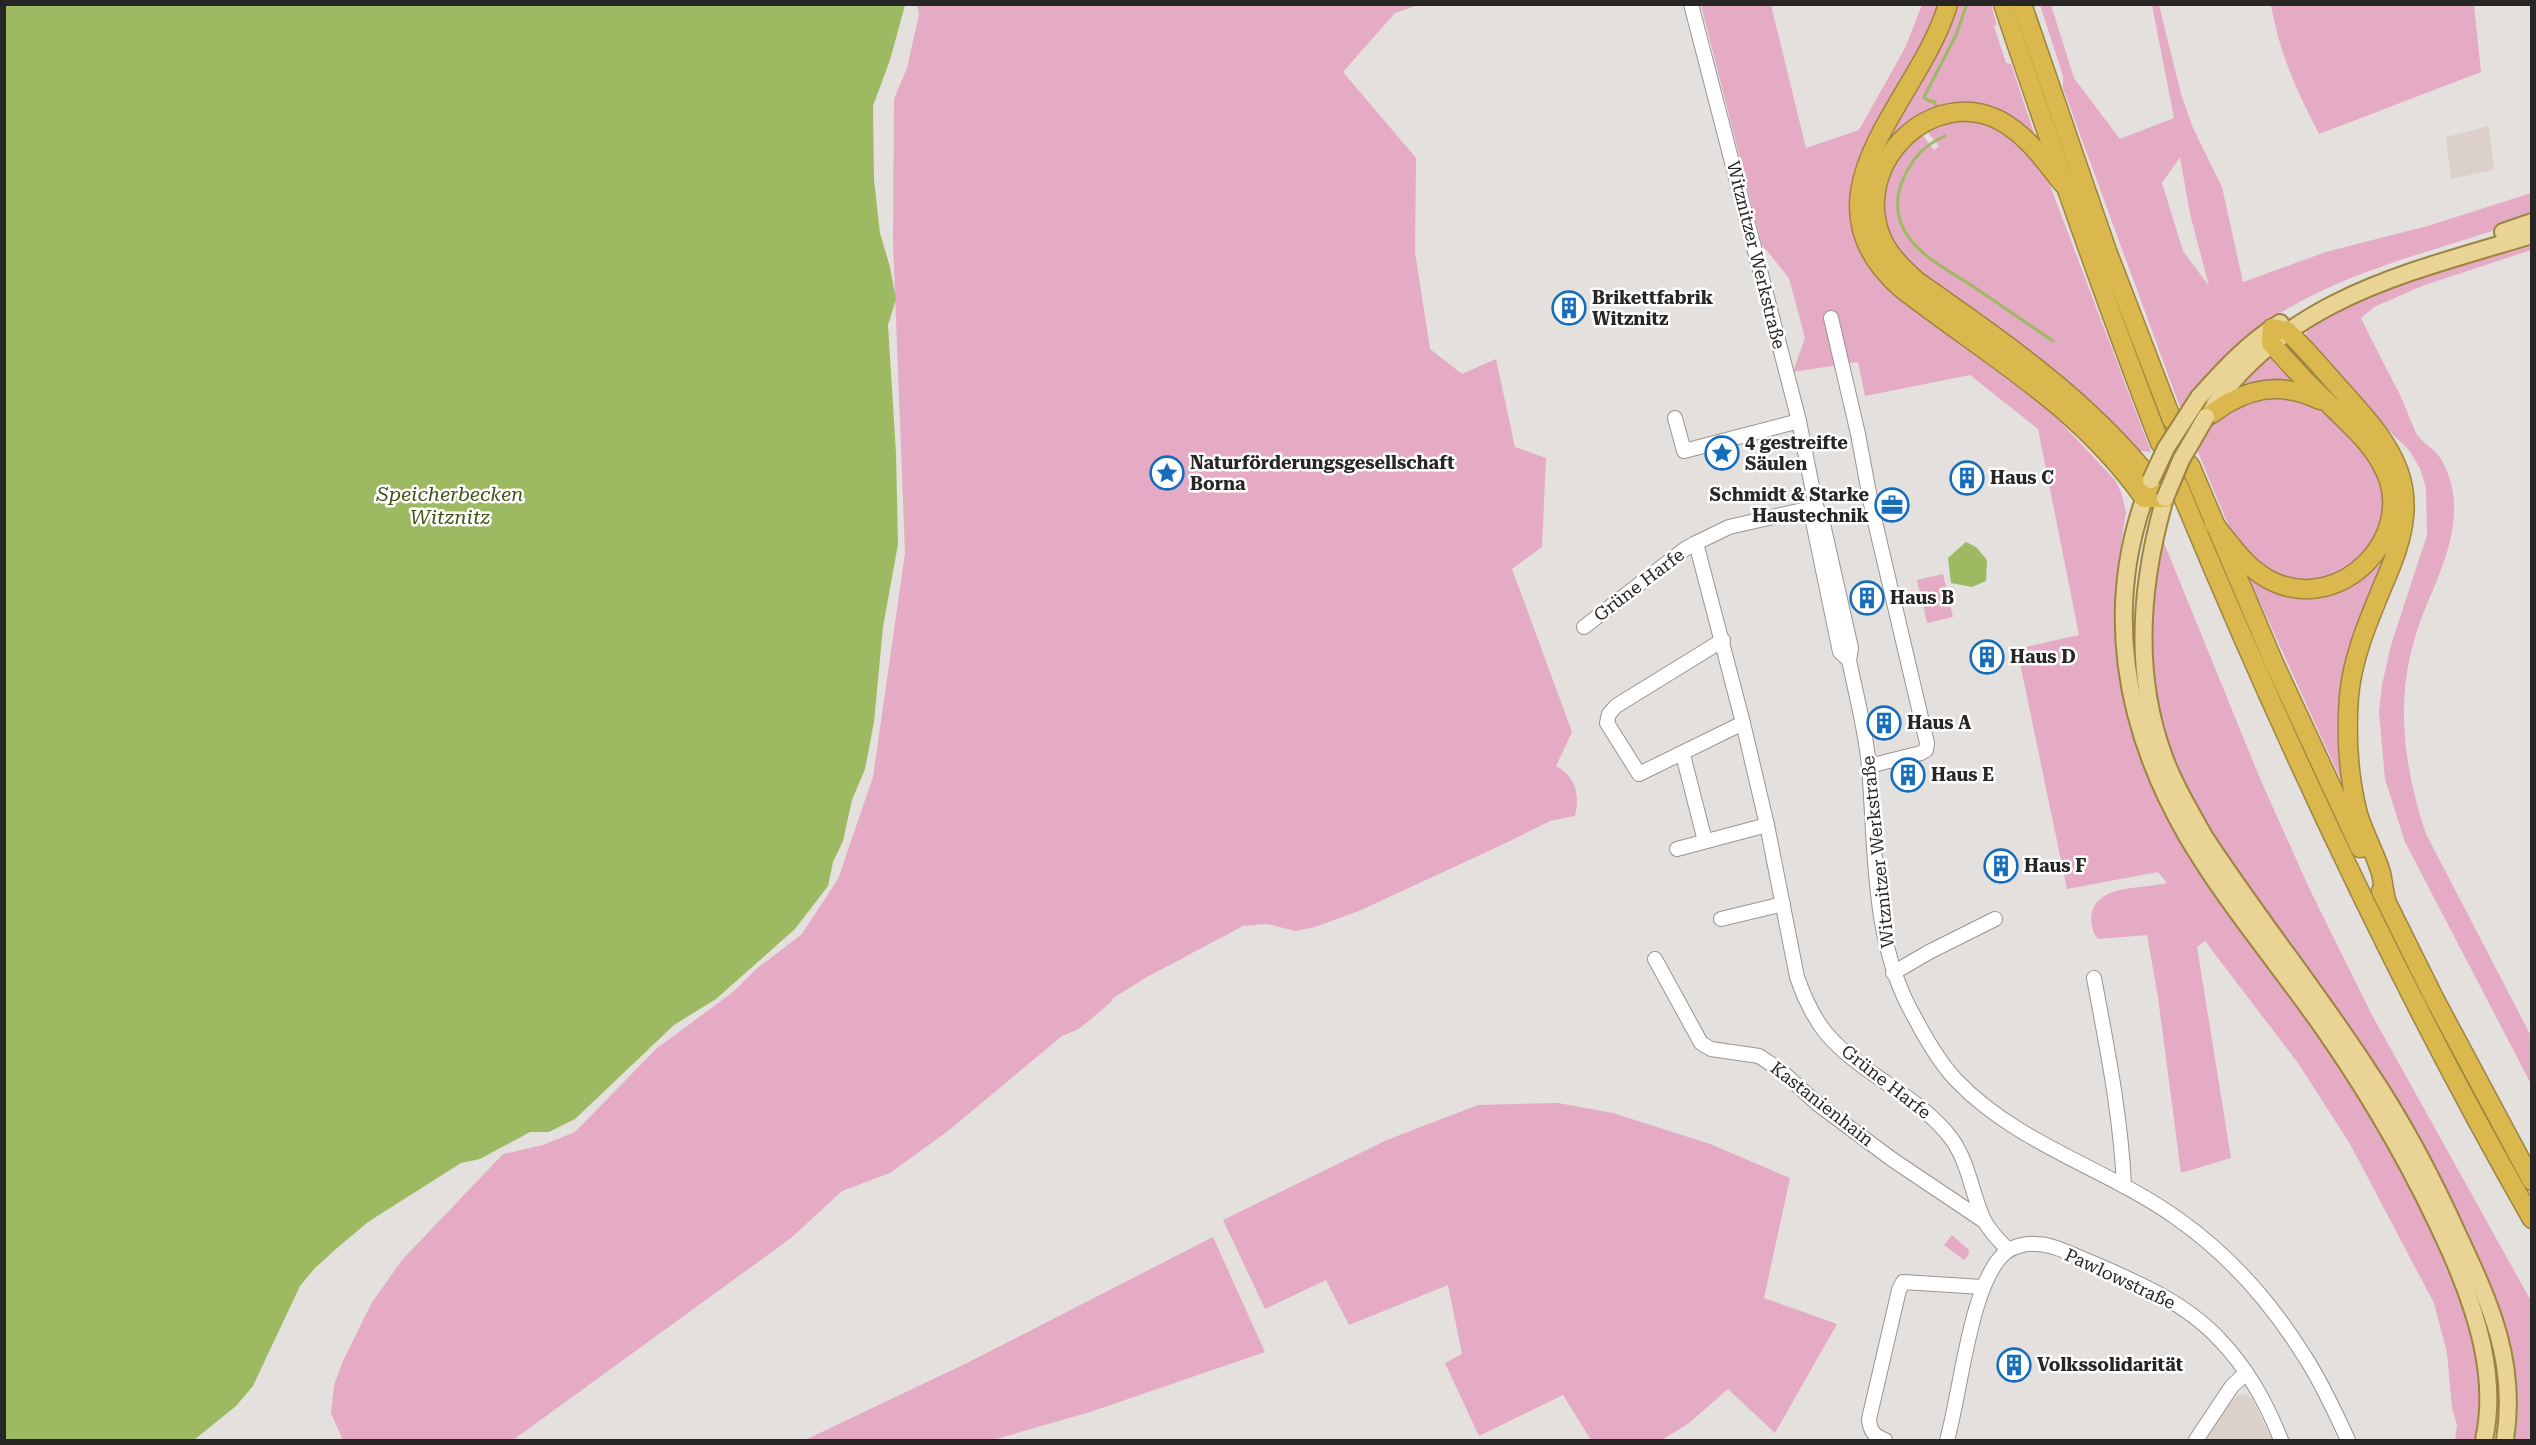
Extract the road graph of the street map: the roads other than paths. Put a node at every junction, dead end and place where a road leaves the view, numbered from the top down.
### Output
1 (1691, 4) edge
2 (1948, 4) edge
3 (2003, 4) edge
4 (2022, 4) edge
5 (2063, 184) junction
6 (2532, 222) edge
7 (2532, 235) edge
8 (1831, 318) dead end
9 (2277, 334) junction
10 (2329, 405) junction
11 (2206, 417) junction
12 (1675, 418) dead end
13 (2172, 420) dead end
14 (1800, 421) junction
15 (2160, 443) dead end
16 (2190, 465) dead end
17 (2146, 483) junction
18 (2178, 485) dead end
19 (2165, 498) junction
20 (1816, 507) junction
21 (2214, 524) junction
22 (1696, 543) junction
23 (1584, 627) dead end
24 (1722, 640) junction
25 (1743, 723) junction
26 (1683, 754) junction
27 (1869, 766) junction
28 (1767, 825) junction
29 (1705, 841) junction
30 (1677, 849) dead end
31 (2386, 900) junction
32 (1783, 904) junction
33 (1721, 919) dead end
34 (1995, 919) dead end
35 (1655, 959) dead end
36 (1893, 973) junction
37 (2094, 978) dead end
38 (2532, 1181) edge
39 (2124, 1186) junction
40 (2532, 1219) edge
41 (1984, 1221) junction
42 (2008, 1250) junction
43 (1982, 1287) junction
44 (2246, 1373) junction
45 (1886, 1440) edge
46 (1947, 1440) edge
47 (2196, 1440) edge
48 (2281, 1440) edge
49 (2348, 1440) edge
50 (2484, 1440) edge
51 (2505, 1440) edge

1 - 14 street, Witznitzer Werkstraße
2 - 17 highway
3 - 5 highway
4 - 13 highway
5 - 15 highway
5 - 17 highway
6 - 9 main road
7 - 9 main road
8 - 27 street
9 - 10 highway
9 - 11 main road
9 - 17 main road, bridge
9 - 31 highway
10 - 11 highway
10 - 21 highway
11 - 19 main road, bridge
12 - 14 street
14 - 20 street, Witznitzer Werkstraße
16 - 21 highway
17 - 19 highway
17 - 50 main road
18 - 40 highway
19 - 51 main road
20 - 22 street, Grüne Harfe
20 - 27 street, Witznitzer Werkstraße
21 - 31 highway
22 - 23 street, Grüne Harfe
22 - 24 street, Grüne Harfe
24 - 25 street, Grüne Harfe
24 - 26 street
25 - 26 street
25 - 28 street, Grüne Harfe
26 - 29 street
27 - 36 street, Witznitzer Werkstraße
28 - 29 street
28 - 32 street, Grüne Harfe
29 - 30 street
31 - 38 highway
32 - 33 street
32 - 41 street, Grüne Harfe
34 - 36 street, Witznitzer Werkstraße
35 - 41 street, Kastanienhain
36 - 39 street, Witznitzer Werkstraße
37 - 39 street
39 - 49 street, Witznitzer Werkstraße
41 - 42 street, Grüne Harfe
42 - 43 street
42 - 44 street, Pawlowstraße
43 - 45 street
43 - 46 street
44 - 47 street
44 - 48 street, Pawlowstraße

